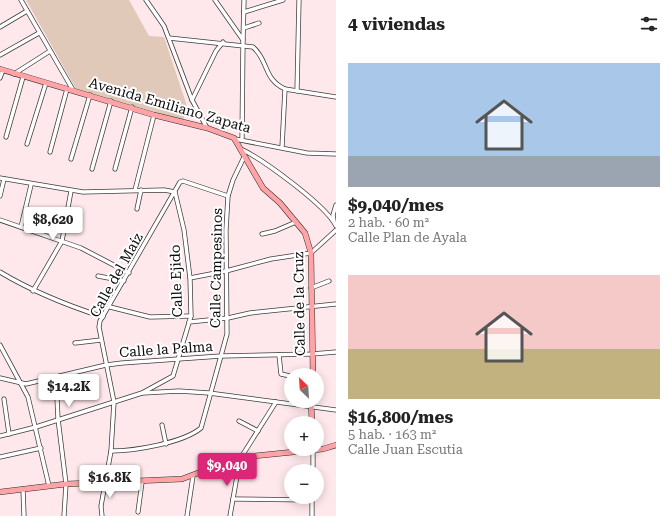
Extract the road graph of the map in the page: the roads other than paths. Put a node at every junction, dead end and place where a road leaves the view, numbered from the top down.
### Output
1 (21, 0) edge
2 (146, 0) edge
3 (216, 0) edge
4 (244, 0) edge
5 (283, 0) edge
6 (299, 0) edge
7 (27, 12) junction
8 (244, 12) junction
9 (259, 23) dead end
10 (0, 27) edge
11 (244, 28) junction
12 (39, 33) junction
13 (169, 38) junction
14 (223, 42) junction
15 (242, 42) junction
16 (50, 51) junction
17 (0, 55) edge
18 (1, 69) edge
19 (14, 74) junction
20 (23, 77) junction
21 (0, 78) edge
22 (46, 83) junction
23 (67, 89) junction
24 (285, 89) junction
25 (73, 90) junction
26 (297, 91) junction
27 (90, 95) junction
28 (336, 97) edge
29 (192, 100) junction
30 (111, 101) junction
31 (132, 107) junction
32 (154, 115) junction
33 (207, 128) junction
34 (6, 137) dead end
35 (234, 138) junction
36 (242, 140) junction
37 (27, 144) dead end
38 (282, 147) junction
39 (241, 149) junction
40 (50, 152) dead end
41 (336, 154) edge
42 (244, 157) junction
43 (71, 159) dead end
44 (92, 169) dead end
45 (115, 169) dead end
46 (2, 179) edge
47 (31, 185) junction
48 (135, 190) junction
49 (140, 190) junction
50 (71, 191) junction
51 (175, 192) junction
52 (0, 196) edge
53 (228, 196) junction
54 (336, 205) edge
55 (137, 209) dead end
56 (0, 220) edge
57 (334, 221) junction
58 (296, 222) junction
59 (336, 226) edge
60 (21, 227) junction
61 (336, 230) edge
62 (262, 234) dead end
63 (62, 241) junction
64 (311, 253) junction
65 (226, 271) junction
66 (0, 272) edge
67 (129, 273) junction
68 (98, 276) dead end
69 (190, 278) junction
70 (124, 281) junction
71 (330, 281) dead end
72 (311, 288) junction
73 (33, 291) junction
74 (336, 304) edge
75 (110, 307) junction
76 (313, 307) junction
77 (190, 316) junction
78 (103, 317) junction
79 (228, 318) junction
80 (189, 322) junction
81 (101, 340) junction
82 (75, 343) dead end
83 (0, 345) edge
84 (336, 352) edge
85 (312, 354) junction
86 (279, 355) junction
87 (221, 356) junction
88 (178, 359) junction
89 (106, 364) junction
90 (313, 368) edge
91 (284, 374) edge
92 (56, 377) junction
93 (0, 378) edge
94 (21, 383) junction
95 (142, 393) junction
96 (209, 393) junction
97 (4, 399) dead end
98 (114, 402) junction
99 (276, 402) junction
100 (284, 402) edge
101 (324, 407) edge
102 (336, 410) edge
103 (58, 419) junction
104 (239, 421) dead end
105 (162, 425) dead end
106 (36, 427) junction
107 (258, 431) junction
108 (9, 434) junction
109 (0, 436) edge
110 (166, 444) junction
111 (336, 445) edge
112 (41, 448) junction
113 (324, 449) edge
114 (111, 451) junction
115 (284, 453) edge
116 (0, 456) edge
117 (240, 459) junction
118 (193, 476) junction
119 (106, 482) junction
120 (142, 482) junction
121 (66, 484) junction
122 (49, 486) junction
123 (23, 489) junction
124 (0, 492) edge
125 (284, 498) edge
126 (233, 499) junction
127 (312, 504) edge
128 (138, 512) dead end
129 (24, 516) edge
130 (64, 516) edge
131 (102, 516) edge
132 (187, 516) edge
133 (230, 516) edge
134 (312, 516) edge

1 - 7 street
2 - 13 street
3 - 15 street
4 - 8 street
5 - 8 street
6 - 26 street
7 - 10 street
7 - 12 street
8 - 11 street
9 - 11 street
11 - 15 street
12 - 16 street
12 - 17 street
13 - 14 street
13 - 29 street
14 - 15 street
14 - 29 street
15 - 24 street
15 - 36 street
16 - 19 street
16 - 25 street
18 - 19 main road, Avenida Emiliano Zapata
18 - 21 street
19 - 20 main road, Avenida Emiliano Zapata
20 - 22 main road, Avenida Emiliano Zapata
20 - 34 street
22 - 23 main road, Avenida Emiliano Zapata
22 - 37 street
23 - 25 main road, Avenida Emiliano Zapata
23 - 40 street
24 - 26 street
24 - 38 street
25 - 27 main road, Avenida Emiliano Zapata
26 - 28 street
27 - 30 main road, Avenida Emiliano Zapata
27 - 43 street
29 - 33 street
30 - 31 main road, Avenida Emiliano Zapata
30 - 44 street
31 - 32 main road, Avenida Emiliano Zapata
31 - 45 street
32 - 33 main road, Avenida Emiliano Zapata
32 - 48 street
33 - 35 main road, Avenida Emiliano Zapata
35 - 36 street, Avenida Emiliano Zapata
35 - 39 main road, Calle de la Cruz
36 - 38 street, Avenida Emiliano Zapata
38 - 41 street, Avenida Emiliano Zapata
39 - 42 main road, Calle de la Cruz
39 - 57 street
42 - 53 street, Calle Campesinos
42 - 58 main road, Calle de la Cruz
46 - 47 street
46 - 52 street
47 - 50 street
47 - 60 street
48 - 49 street
48 - 50 street
49 - 51 street
49 - 55 street
50 - 63 street
51 - 53 street, Calle del Maíz
51 - 67 street, Calle del Maíz
51 - 69 street, Calle Ejido
53 - 65 street, Calle Campesinos
54 - 57 street
56 - 60 street
57 - 59 street
58 - 62 street
58 - 64 main road, Calle de la Cruz
60 - 63 street
61 - 64 street
63 - 67 street
63 - 73 street
64 - 65 street
64 - 72 main road, Calle de la Cruz
65 - 69 street
65 - 79 street, Calle Campesinos
66 - 73 street
67 - 70 street, Calle del Maíz
68 - 70 street
69 - 77 street, Calle Ejido
70 - 75 street, Calle del Maíz
71 - 72 street
72 - 76 main road, Calle de la Cruz
73 - 78 street
74 - 76 street
75 - 77 street
75 - 78 street, Calle del Maíz
76 - 79 street
76 - 85 main road, Calle de la Cruz
77 - 80 street, Calle Ejido
78 - 81 street, Calle del Maíz
79 - 80 street
79 - 87 street, Calle Campesinos
80 - 88 street, Calle Ejido
81 - 82 street
81 - 89 street, Calle del Maíz
83 - 94 street
84 - 85 street, Calle la Palma
85 - 86 street, Calle la Palma
85 - 90 main road, Calle de la Cruz
86 - 87 street, Calle la Palma
86 - 91 street
87 - 88 street, Calle la Palma
87 - 96 street, Calle Campesinos
88 - 89 street, Calle la Palma
88 - 95 street, Calle Ejido
89 - 92 street, Calle la Palma
89 - 98 street, Calle del Maíz
92 - 94 street, Calle la Palma
92 - 103 street
93 - 94 street, Calle la Palma
94 - 106 street
95 - 96 street
95 - 98 street, Calle Ejido
96 - 99 street
96 - 110 street, Calle Campesinos
97 - 108 street
98 - 103 street, Calle Ejido
98 - 114 street, Calle del Maíz
99 - 100 street
99 - 107 street
101 - 102 street
103 - 106 street, Calle Ejido
103 - 121 street
104 - 107 street
105 - 110 street
106 - 108 street, Calle Ejido
106 - 112 street
107 - 117 street
108 - 109 street, Calle Ejido
110 - 114 street, Calle Campesinos
111 - 113 main road
112 - 116 street
112 - 122 street
114 - 119 street, Calle del Maíz
115 - 117 main road
117 - 118 main road
117 - 126 street
118 - 120 main road
118 - 132 street
119 - 120 main road
119 - 121 main road
119 - 131 street, Calle del Maíz
120 - 128 street
121 - 122 main road
121 - 130 street
122 - 123 main road
123 - 124 main road
123 - 129 street
125 - 126 street
126 - 133 street
127 - 134 street

